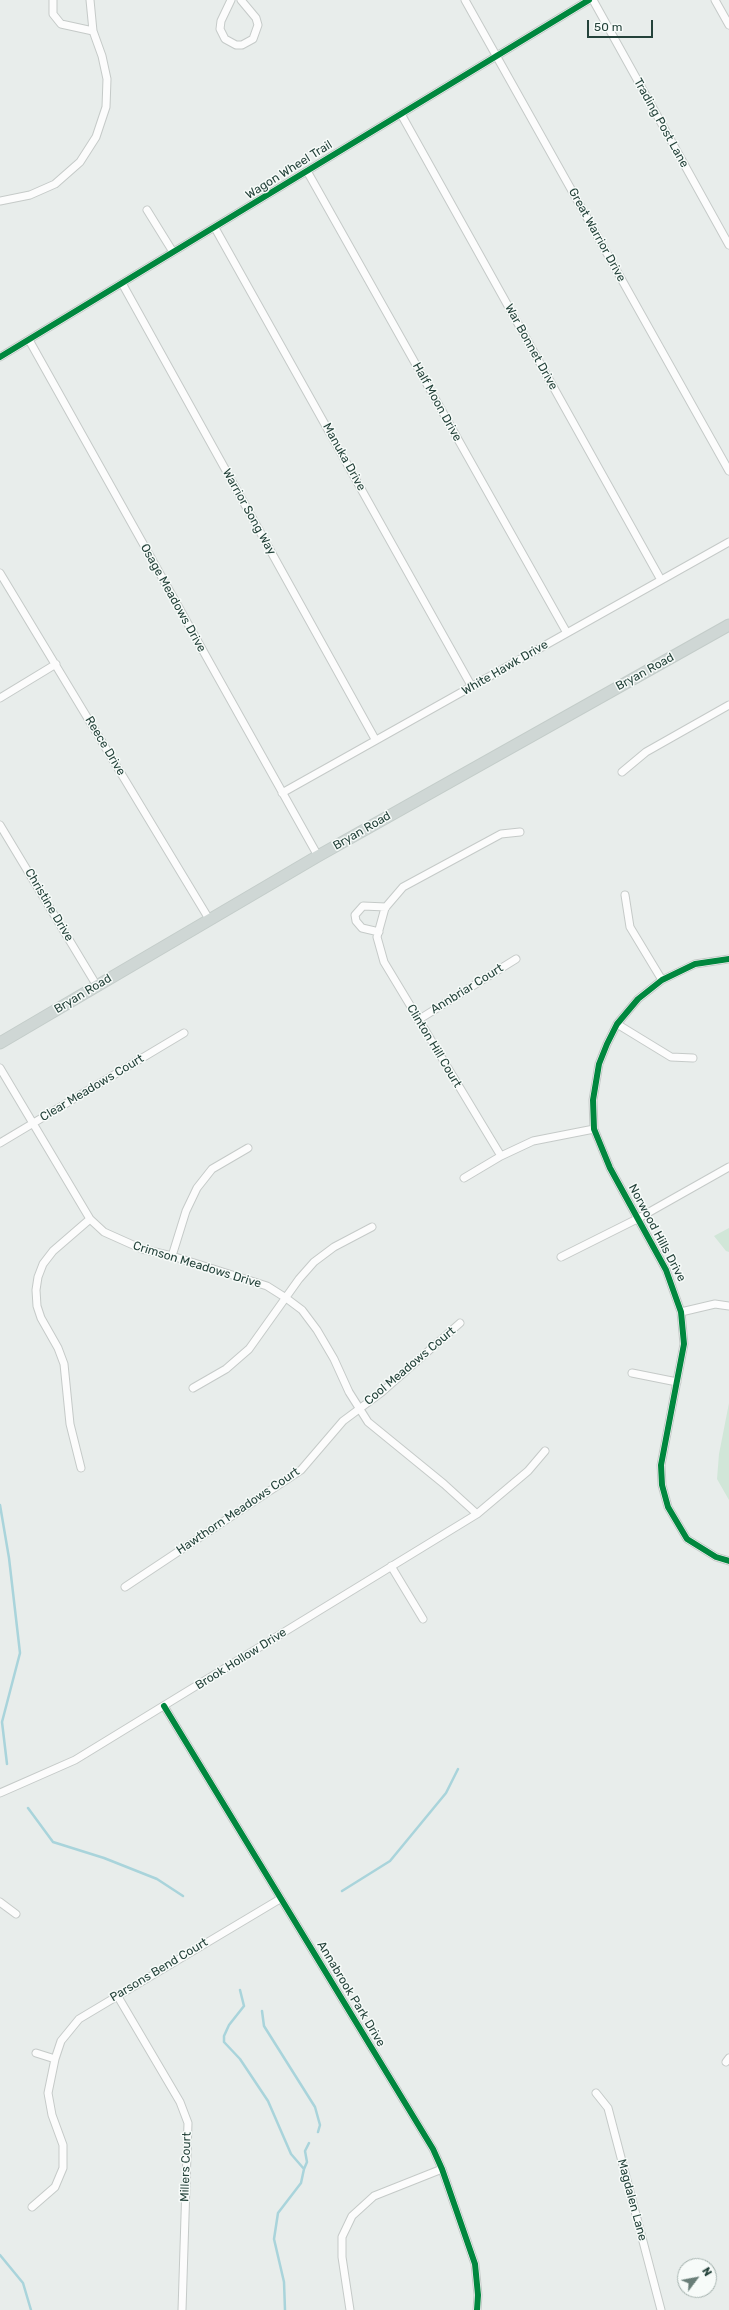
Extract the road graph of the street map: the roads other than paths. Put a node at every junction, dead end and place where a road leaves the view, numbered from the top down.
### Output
1 (53, 0) edge
2 (90, 0) edge
3 (231, 0) edge
4 (241, 0) edge
5 (464, 0) edge
6 (589, 0) edge
7 (593, 0) edge
8 (715, 0) edge
9 (729, 25) edge
10 (93, 31) junction
11 (496, 56) junction
12 (401, 114) junction
13 (307, 171) junction
14 (0, 200) edge
15 (147, 210) dead end
16 (215, 228) junction
17 (729, 245) edge
18 (173, 252) junction
19 (123, 285) junction
20 (30, 340) junction
21 (0, 357) edge
22 (729, 471) edge
23 (729, 542) edge
24 (0, 573) edge
25 (661, 580) junction
26 (729, 625) edge
27 (566, 633) junction
28 (56, 664) junction
29 (472, 687) junction
30 (0, 698) edge
31 (729, 705) edge
32 (375, 739) junction
33 (622, 772) dead end
34 (282, 793) junction
35 (0, 824) edge
36 (520, 832) dead end
37 (318, 856) junction
38 (625, 895) dead end
39 (386, 907) junction
40 (209, 919) junction
41 (378, 932) junction
42 (516, 959) dead end
43 (729, 959) edge
44 (662, 980) junction
45 (97, 986) junction
46 (418, 1020) junction
47 (616, 1024) junction
48 (184, 1033) dead end
49 (0, 1043) edge
50 (693, 1058) dead end
51 (0, 1068) edge
52 (33, 1123) junction
53 (594, 1129) junction
54 (0, 1143) edge
55 (248, 1148) dead end
56 (501, 1156) junction
57 (729, 1166) edge
58 (464, 1178) dead end
59 (90, 1219) junction
60 (638, 1220) junction
61 (372, 1228) dead end
62 (172, 1256) junction
63 (561, 1257) dead end
64 (286, 1298) junction
65 (729, 1306) edge
66 (681, 1312) junction
67 (460, 1323) dead end
68 (632, 1373) dead end
69 (677, 1382) junction
70 (193, 1388) dead end
71 (359, 1409) junction
72 (545, 1451) dead end
73 (81, 1468) dead end
74 (477, 1514) junction
75 (729, 1561) edge
76 (391, 1566) junction
77 (125, 1587) dead end
78 (423, 1619) dead end
79 (164, 1706) junction
80 (0, 1793) edge
81 (280, 1899) junction
82 (0, 1902) edge
83 (16, 1914) dead end
84 (117, 1994) junction
85 (36, 2053) dead end
86 (55, 2059) junction
87 (596, 2093) dead end
88 (442, 2169) junction
89 (32, 2206) dead end
90 (182, 2310) edge
91 (350, 2310) edge
92 (477, 2310) edge
93 (661, 2310) edge

1 - 10 street
2 - 10 street
3 - 4 street
5 - 11 street, Great Warrior Drive
6 - 11 street, Wagon Wheel Trail
7 - 17 street, Trading Post Lane
8 - 9 street
10 - 14 street
11 - 12 street, Wagon Wheel Trail
11 - 22 street, Great Warrior Drive
12 - 13 street, Wagon Wheel Trail
12 - 25 street, War Bonnet Drive
13 - 16 street, Wagon Wheel Trail
13 - 27 street, Half Moon Drive
15 - 18 street
16 - 18 street, Wagon Wheel Trail
16 - 29 street, Manuka Drive
18 - 19 street, Wagon Wheel Trail
19 - 20 street, Wagon Wheel Trail
19 - 32 street, Warrior Song Way
20 - 21 street, Wagon Wheel Trail
20 - 34 street, Osage Meadows Drive
23 - 25 street, White Hawk Drive
24 - 28 street, Reece Drive
25 - 27 street, White Hawk Drive
26 - 37 main road, Bryan Road
27 - 29 street, White Hawk Drive
28 - 30 street
28 - 40 street, Reece Drive
29 - 32 street, White Hawk Drive
31 - 33 street
32 - 34 street, White Hawk Drive
34 - 37 street, Osage Meadows Drive
35 - 45 street, Christine Drive
36 - 39 street, Clinton Hill Court
37 - 40 main road, Bryan Road
38 - 44 street
39 - 41 street, Clinton Hill Court
39 - 41 street
40 - 45 main road, Bryan Road
41 - 46 street, Clinton Hill Court
42 - 46 street, Annbriar Court
43 - 44 street, Norwood Hills Drive
44 - 47 street, Norwood Hills Drive
45 - 49 main road, Bryan Road
46 - 56 street, Clinton Hill Court
47 - 50 street
47 - 53 street, Norwood Hills Drive
48 - 52 street, Clear Meadows Court
51 - 52 street, Crimson Meadows Drive
52 - 54 street, Clear Meadows Court
52 - 59 street, Crimson Meadows Drive
53 - 56 street
53 - 60 street, Norwood Hills Drive
55 - 62 street
56 - 58 street
57 - 60 street
59 - 62 street, Crimson Meadows Drive
59 - 73 street
60 - 63 street
60 - 66 street, Norwood Hills Drive
61 - 64 street
62 - 64 street, Crimson Meadows Drive
64 - 70 street
64 - 71 street, Crimson Meadows Drive
65 - 66 street
66 - 69 street, Norwood Hills Drive
67 - 71 street, Cool Meadows Court
68 - 69 street
69 - 75 street, Norwood Hills Drive
71 - 74 street, Crimson Meadows Drive
71 - 77 street, Hawthorn Meadows Court
72 - 74 street, Brook Hollow Drive
74 - 76 street, Brook Hollow Drive
76 - 78 street
76 - 79 street, Brook Hollow Drive
79 - 80 street, Brook Hollow Drive
79 - 81 street, Annabrook Park Drive
81 - 84 street, Parsons Bend Court
81 - 88 street, Annabrook Park Drive
82 - 83 street
84 - 86 street, Parsons Bend Court
84 - 90 street, Millers Court
85 - 86 street
86 - 89 street, Parsons Bend Court
87 - 93 street, Magdalen Lane
88 - 91 street
88 - 92 street, Annabrook Park Drive

